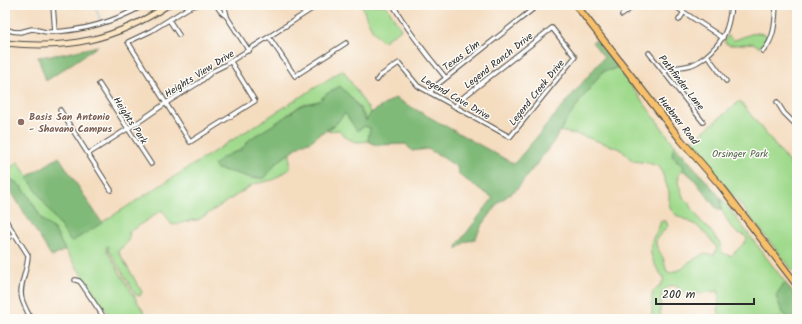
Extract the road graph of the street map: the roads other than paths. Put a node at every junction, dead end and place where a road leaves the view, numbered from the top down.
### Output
1 (53, 5) edge
2 (144, 5) edge
3 (168, 5) edge
4 (198, 5) edge
5 (216, 5) edge
6 (223, 5) edge
7 (318, 5) edge
8 (393, 5) edge
9 (538, 5) edge
10 (576, 5) edge
11 (635, 5) edge
12 (675, 5) edge
13 (731, 5) edge
14 (776, 5) edge
15 (684, 12) junction
16 (622, 15) dead end
17 (227, 17) junction
18 (170, 20) junction
19 (679, 20) dead end
20 (552, 28) joint
21 (5, 29) edge
22 (55, 32) junction
23 (179, 35) dead end
24 (270, 37) junction
25 (723, 38) junction
26 (346, 42) dead end
27 (5, 43) edge
28 (248, 51) junction
29 (763, 51) dead end
30 (649, 53) dead end
31 (707, 55) junction
32 (231, 62) junction
33 (664, 72) junction
34 (446, 78) junction
35 (377, 80) dead end
36 (726, 81) dead end
37 (99, 84) dead end
38 (430, 93) junction
39 (777, 102) dead end
40 (166, 103) junction
41 (455, 107) junction
42 (60, 110) dead end
43 (703, 122) dead end
44 (797, 126) edge
45 (128, 129) junction
46 (510, 138) joint
47 (88, 154) junction
48 (150, 164) dead end
49 (111, 190) dead end
50 (5, 219) edge
51 (15, 234) junction
52 (5, 240) edge
53 (75, 280) dead end
54 (28, 284) dead end
55 (16, 285) dead end
56 (22, 285) junction
57 (797, 285) edge
58 (31, 319) edge
59 (105, 319) edge

1 - 22 street
2 - 22 street
3 - 27 main road
4 - 18 street
5 - 17 street
6 - 17 street
7 - 24 street, Heights View Drive
8 - 34 street, Texas Elm
9 - 34 street, Texas Elm
10 - 57 main road, Huebner Road
11 - 16 street
12 - 15 street
13 - 25 street
14 - 29 street
15 - 19 street
15 - 25 street
17 - 28 street
18 - 23 street
18 - 40 street
20 - 41 street, Legend Ranch Drive
20 - 46 street, Legend Creek Drive
21 - 22 street
24 - 26 street
24 - 28 street, Heights View Drive
25 - 31 street
28 - 32 street, Heights View Drive
30 - 33 street, Pathfinder Lane
31 - 33 street
31 - 36 street
32 - 40 street, Heights View Drive
32 - 40 street
33 - 43 street, Pathfinder Lane
34 - 38 street
35 - 38 street, Legend Cave Drive
37 - 45 street, Heights Park
38 - 41 street, Legend Cave Drive
39 - 44 street
40 - 45 street, Heights View Drive
41 - 46 street, Legend Cave Drive
42 - 47 street
45 - 47 street, Heights View Drive
45 - 48 street, Heights Park
47 - 49 street
50 - 51 street
51 - 52 street
51 - 56 street
53 - 59 street
54 - 56 street
55 - 56 street
56 - 58 street

